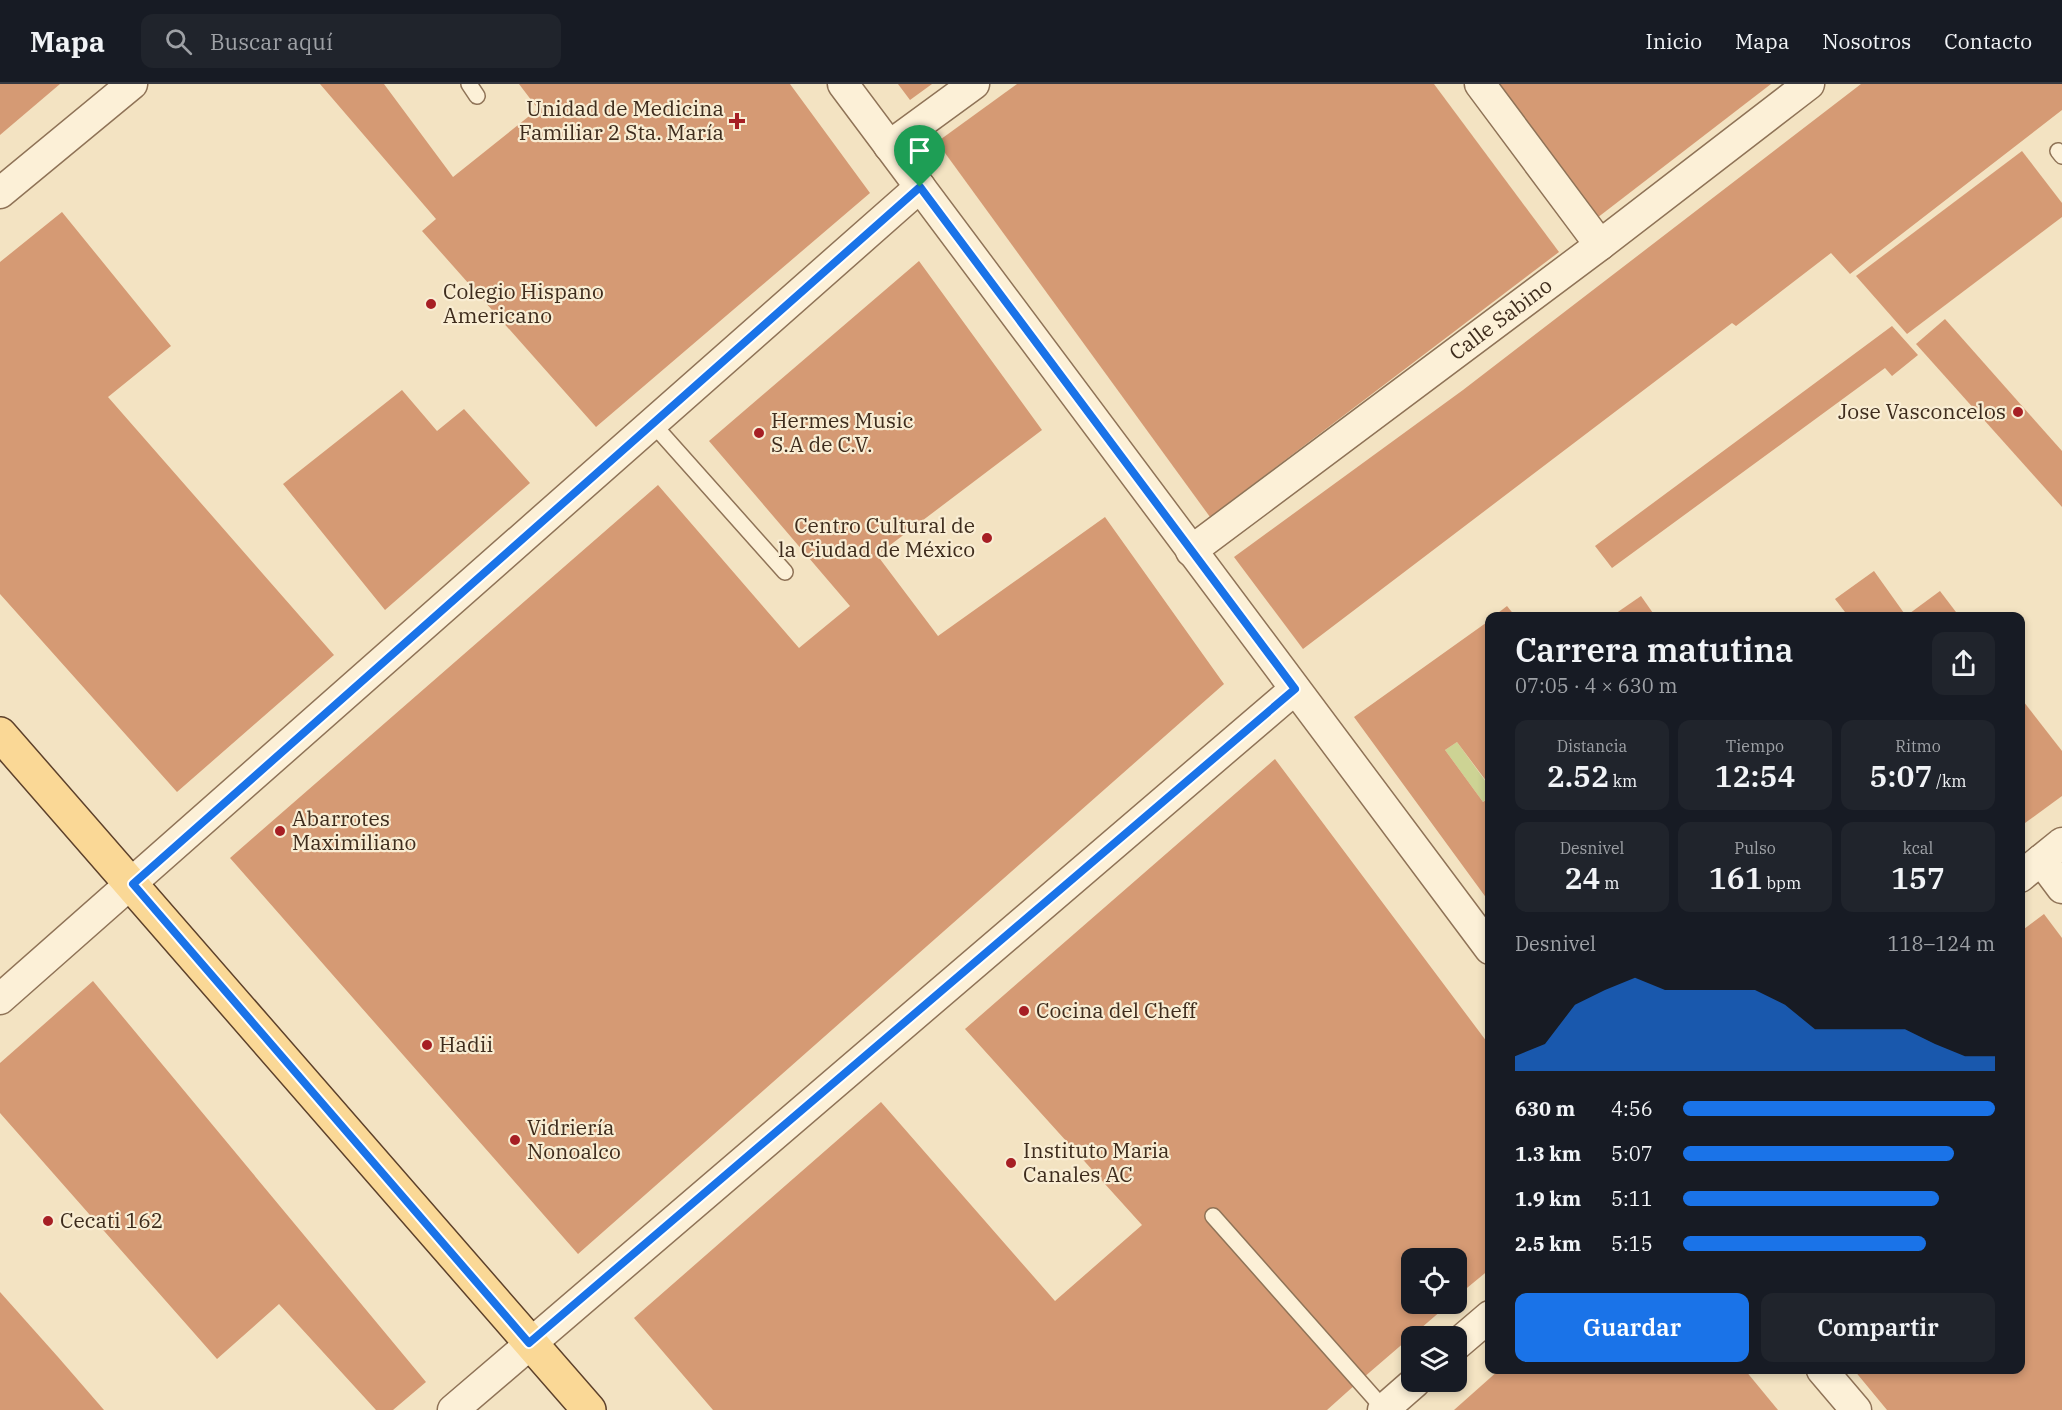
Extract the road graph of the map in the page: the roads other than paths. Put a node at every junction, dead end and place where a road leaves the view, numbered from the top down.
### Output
1 (132, 84) edge
2 (843, 84) edge
3 (974, 84) edge
4 (1480, 84) edge
5 (1809, 84) edge
6 (889, 146) junction
7 (920, 187) junction
8 (0, 193) edge
9 (1600, 245) junction
10 (653, 424) junction
11 (1191, 551) junction
12 (785, 572) dead end
13 (1295, 689) junction
14 (0, 734) edge
15 (2041, 860) edge
16 (133, 884) junction
17 (2062, 888) edge
18 (1485, 943) edge
19 (0, 999) edge
20 (1214, 1216) dead end
21 (1485, 1320) edge
22 (1467, 1336) edge
23 (529, 1343) junction
24 (1825, 1374) edge
25 (1403, 1392) edge
26 (1383, 1409) edge
27 (453, 1410) edge
28 (589, 1410) edge
29 (1856, 1410) edge

1 - 8 street
2 - 6 street
3 - 6 street
4 - 9 street
5 - 9 street, Calle Sabino
6 - 7 street
7 - 10 street
7 - 11 street
9 - 11 street, Calle Sabino
10 - 12 lane
10 - 16 street
11 - 13 street
13 - 18 street
13 - 23 street
14 - 16 main road
15 - 17 street
16 - 19 street
16 - 23 main road
20 - 26 lane
21 - 22 street
23 - 27 street
23 - 28 main road
24 - 29 street
25 - 26 street

